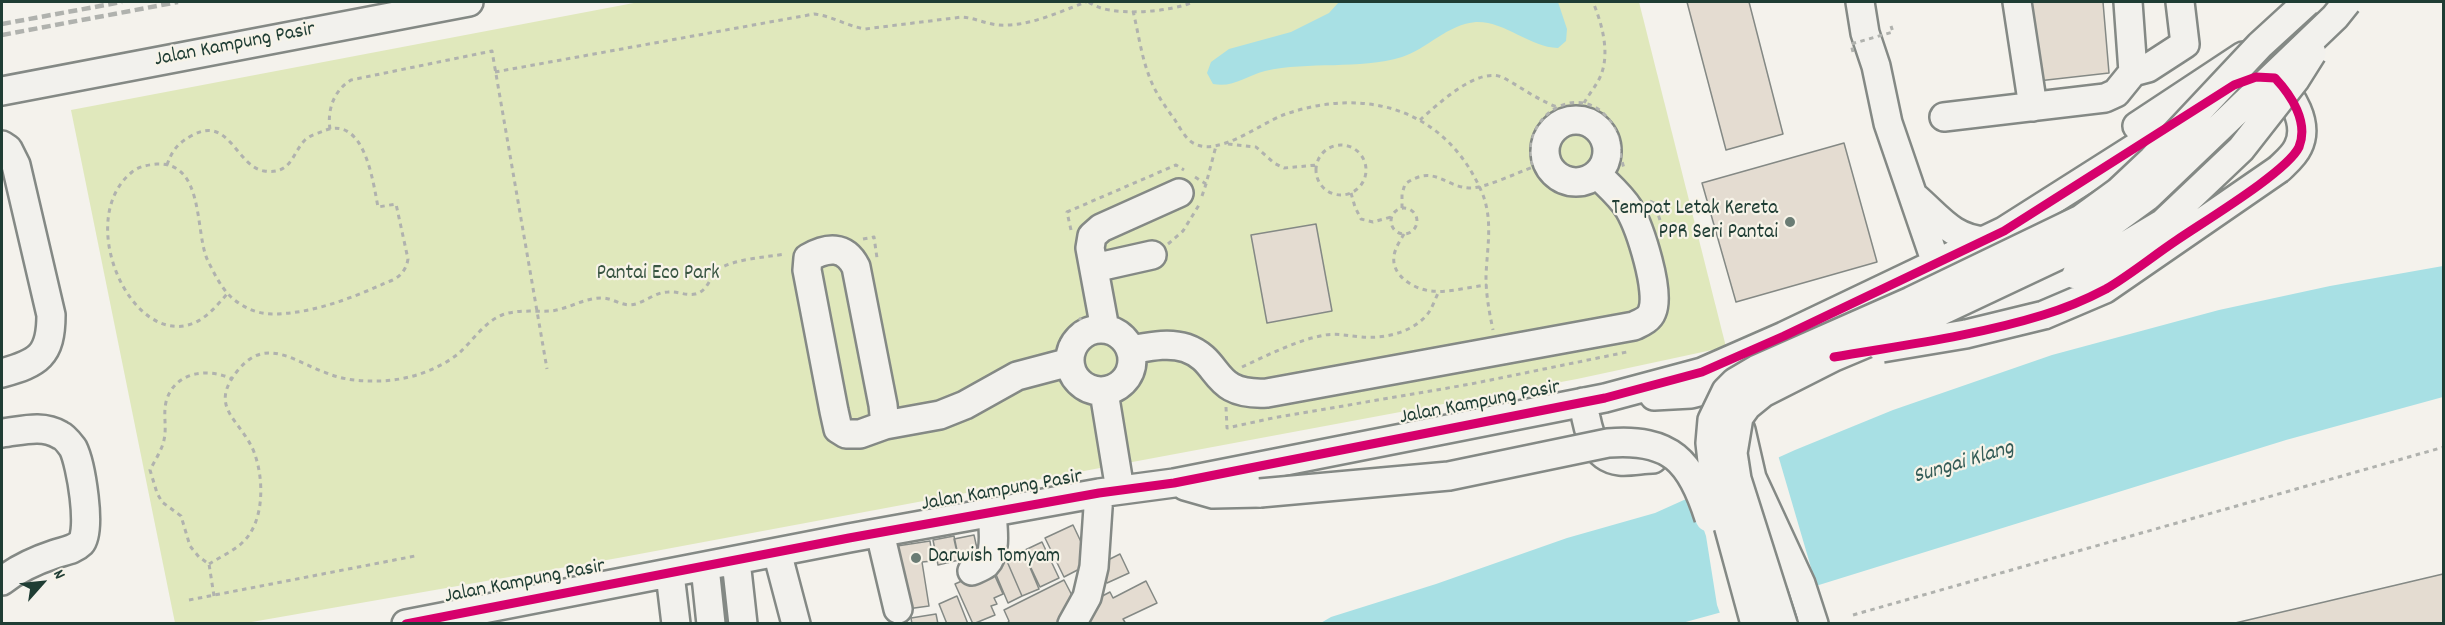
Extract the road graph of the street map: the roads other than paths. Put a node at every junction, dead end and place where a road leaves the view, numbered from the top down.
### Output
1 (469, 2) edge
2 (1860, 2) edge
3 (2017, 2) edge
4 (2128, 2) edge
5 (2180, 2) edge
6 (2307, 2) edge
7 (2341, 9) edge
8 (2260, 45) junction
9 (2133, 72) junction
10 (2, 91) edge
11 (2033, 106) junction
12 (1944, 117) dead end
13 (2, 144) edge
14 (1598, 175) dead end
15 (1179, 193) dead end
16 (1913, 195) junction
17 (2036, 212) junction
18 (1986, 241) junction
19 (1152, 255) road end
20 (1936, 263) junction
21 (1094, 268) junction
22 (2013, 297) junction
23 (1095, 321) junction
24 (1903, 339) junction
25 (1131, 350) junction
26 (1064, 353) junction
27 (1834, 357) junction
28 (2, 373) edge
29 (1104, 392) junction
30 (1594, 400) junction
31 (1739, 417) junction
32 (885, 425) junction
33 (2, 434) edge
34 (1653, 459) dead end
35 (1174, 483) junction
36 (1110, 492) junction
37 (1722, 501) junction
38 (992, 513) junction
39 (880, 533) junction
40 (1714, 534) junction
41 (777, 552) junction
42 (736, 561) junction
43 (705, 567) junction
44 (972, 571) dead end
45 (670, 574) junction
46 (2, 581) edge
47 (898, 609) dead end
48 (406, 624) edge
49 (676, 624) edge
50 (711, 624) edge
51 (742, 624) edge
52 (796, 624) edge
53 (1072, 624) edge
54 (1736, 624) edge
55 (1755, 624) edge
56 (1783, 624) edge
57 (1814, 624) edge

1 - 10 street, Jalan Kampung Pasir
2 - 16 street
3 - 11 street
4 - 9 street
5 - 9 street
6 - 8 street, bridge
7 - 22 street, bridge
7 - 27 street, bridge
8 - 17 street, bridge
8 - 37 street, bridge
9 - 11 street
11 - 12 street
13 - 28 street
14 - 25 street
15 - 21 street
16 - 18 street
16 - 20 street
17 - 18 street
17 - 27 street, bridge
18 - 20 street
19 - 21 street
20 - 22 street
20 - 24 street
20 - 30 street
21 - 23 street
22 - 24 street
23 - 25 street
23 - 26 street
24 - 30 street
25 - 29 street
26 - 29 street
26 - 32 street
27 - 31 street, bridge
29 - 36 street
30 - 34 street
30 - 35 street, Jalan Kampung Pasir
31 - 56 street, bridge
31 - 57 street
32 - 32 street
33 - 46 street
35 - 36 street, Jalan Kampung Pasir
35 - 40 street, bridge
36 - 38 street, Jalan Kampung Pasir
36 - 53 street
37 - 40 street
37 - 55 street, bridge
38 - 39 street, Jalan Kampung Pasir
38 - 44 street
39 - 41 street, Jalan Kampung Pasir
39 - 47 street
40 - 54 street
41 - 42 street, Jalan Kampung Pasir
41 - 52 street
42 - 43 street, Jalan Kampung Pasir
42 - 51 street
43 - 45 street, Jalan Kampung Pasir
43 - 50 street
45 - 48 street, Jalan Kampung Pasir
45 - 49 street

